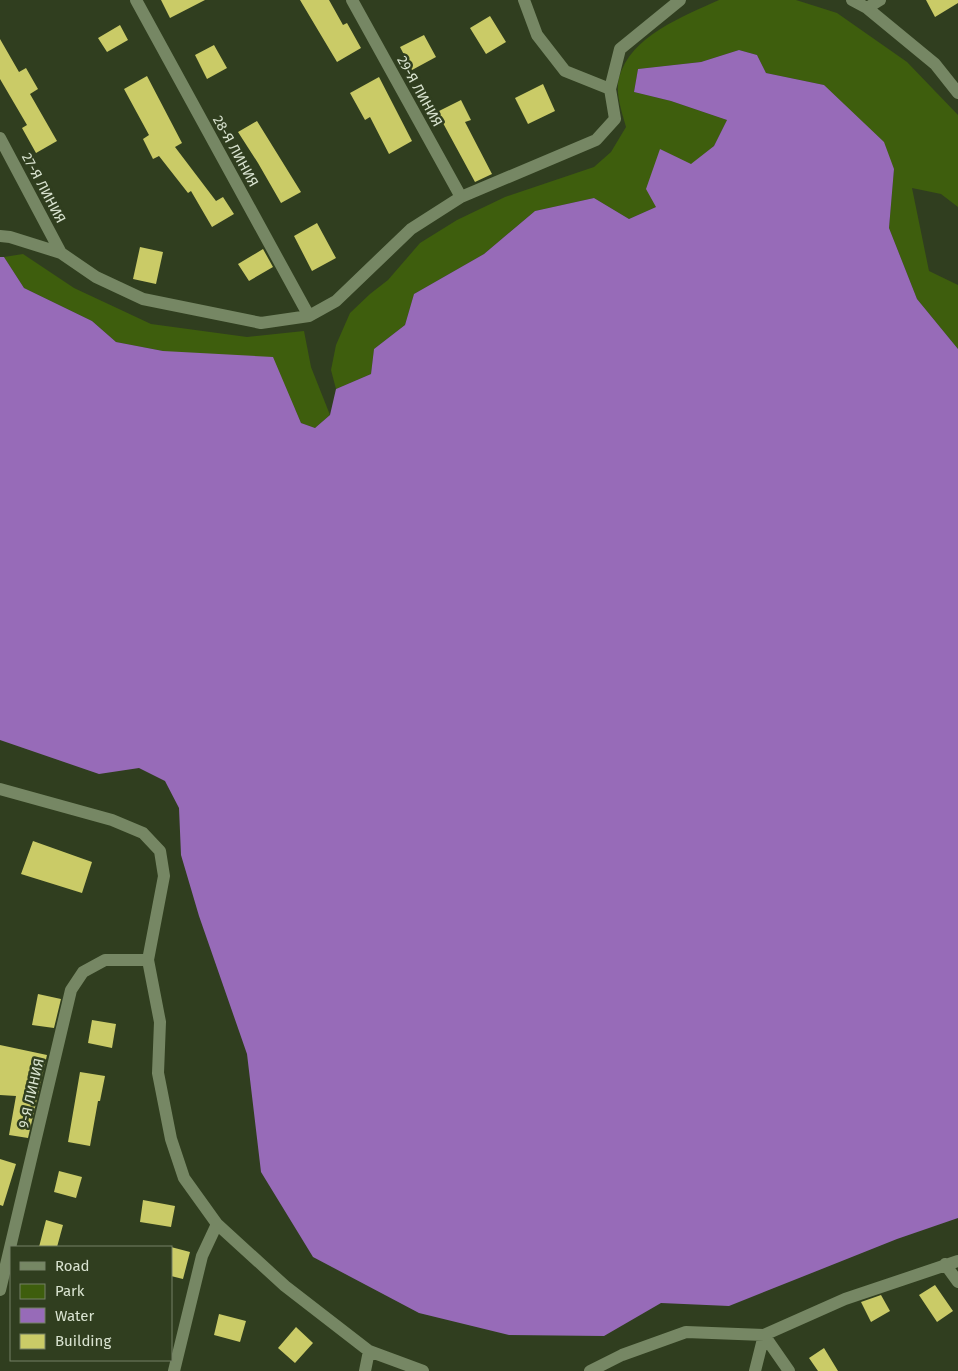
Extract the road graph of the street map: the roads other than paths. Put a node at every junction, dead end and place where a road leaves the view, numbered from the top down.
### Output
1 (136, 0) edge
2 (352, 0) edge
3 (524, 0) edge
4 (680, 0) edge
5 (852, 0) edge
6 (880, 0) edge
7 (867, 8) junction
8 (610, 89) junction
9 (958, 93) edge
10 (0, 138) edge
11 (461, 197) junction
12 (0, 236) edge
13 (61, 253) junction
14 (309, 316) junction
15 (0, 789) edge
16 (148, 960) junction
17 (217, 1224) junction
18 (10, 1246) edge
19 (10, 1248) edge
20 (952, 1263) edge
21 (958, 1282) edge
22 (0, 1290) edge
23 (764, 1335) junction
24 (370, 1351) junction
25 (174, 1371) edge
26 (365, 1371) edge
27 (422, 1371) edge
28 (590, 1371) edge
29 (755, 1371) edge
30 (789, 1371) edge

1 - 14 street, 28-Я ЛИНИЯ
2 - 11 street, 29-Я ЛИНИЯ
3 - 8 street
4 - 8 street
5 - 7 street
6 - 7 street
7 - 9 street
8 - 11 street
10 - 13 street, 27-Я ЛИНИЯ
11 - 14 street
12 - 13 street
13 - 14 street
15 - 16 street
16 - 17 street
16 - 18 street, 9-Я ЛИНИЯ
17 - 24 street
17 - 25 street
19 - 22 street, 9-Я ЛИНИЯ
20 - 21 street
20 - 23 street
23 - 28 street
23 - 29 street
23 - 30 street
24 - 26 street
24 - 27 street

